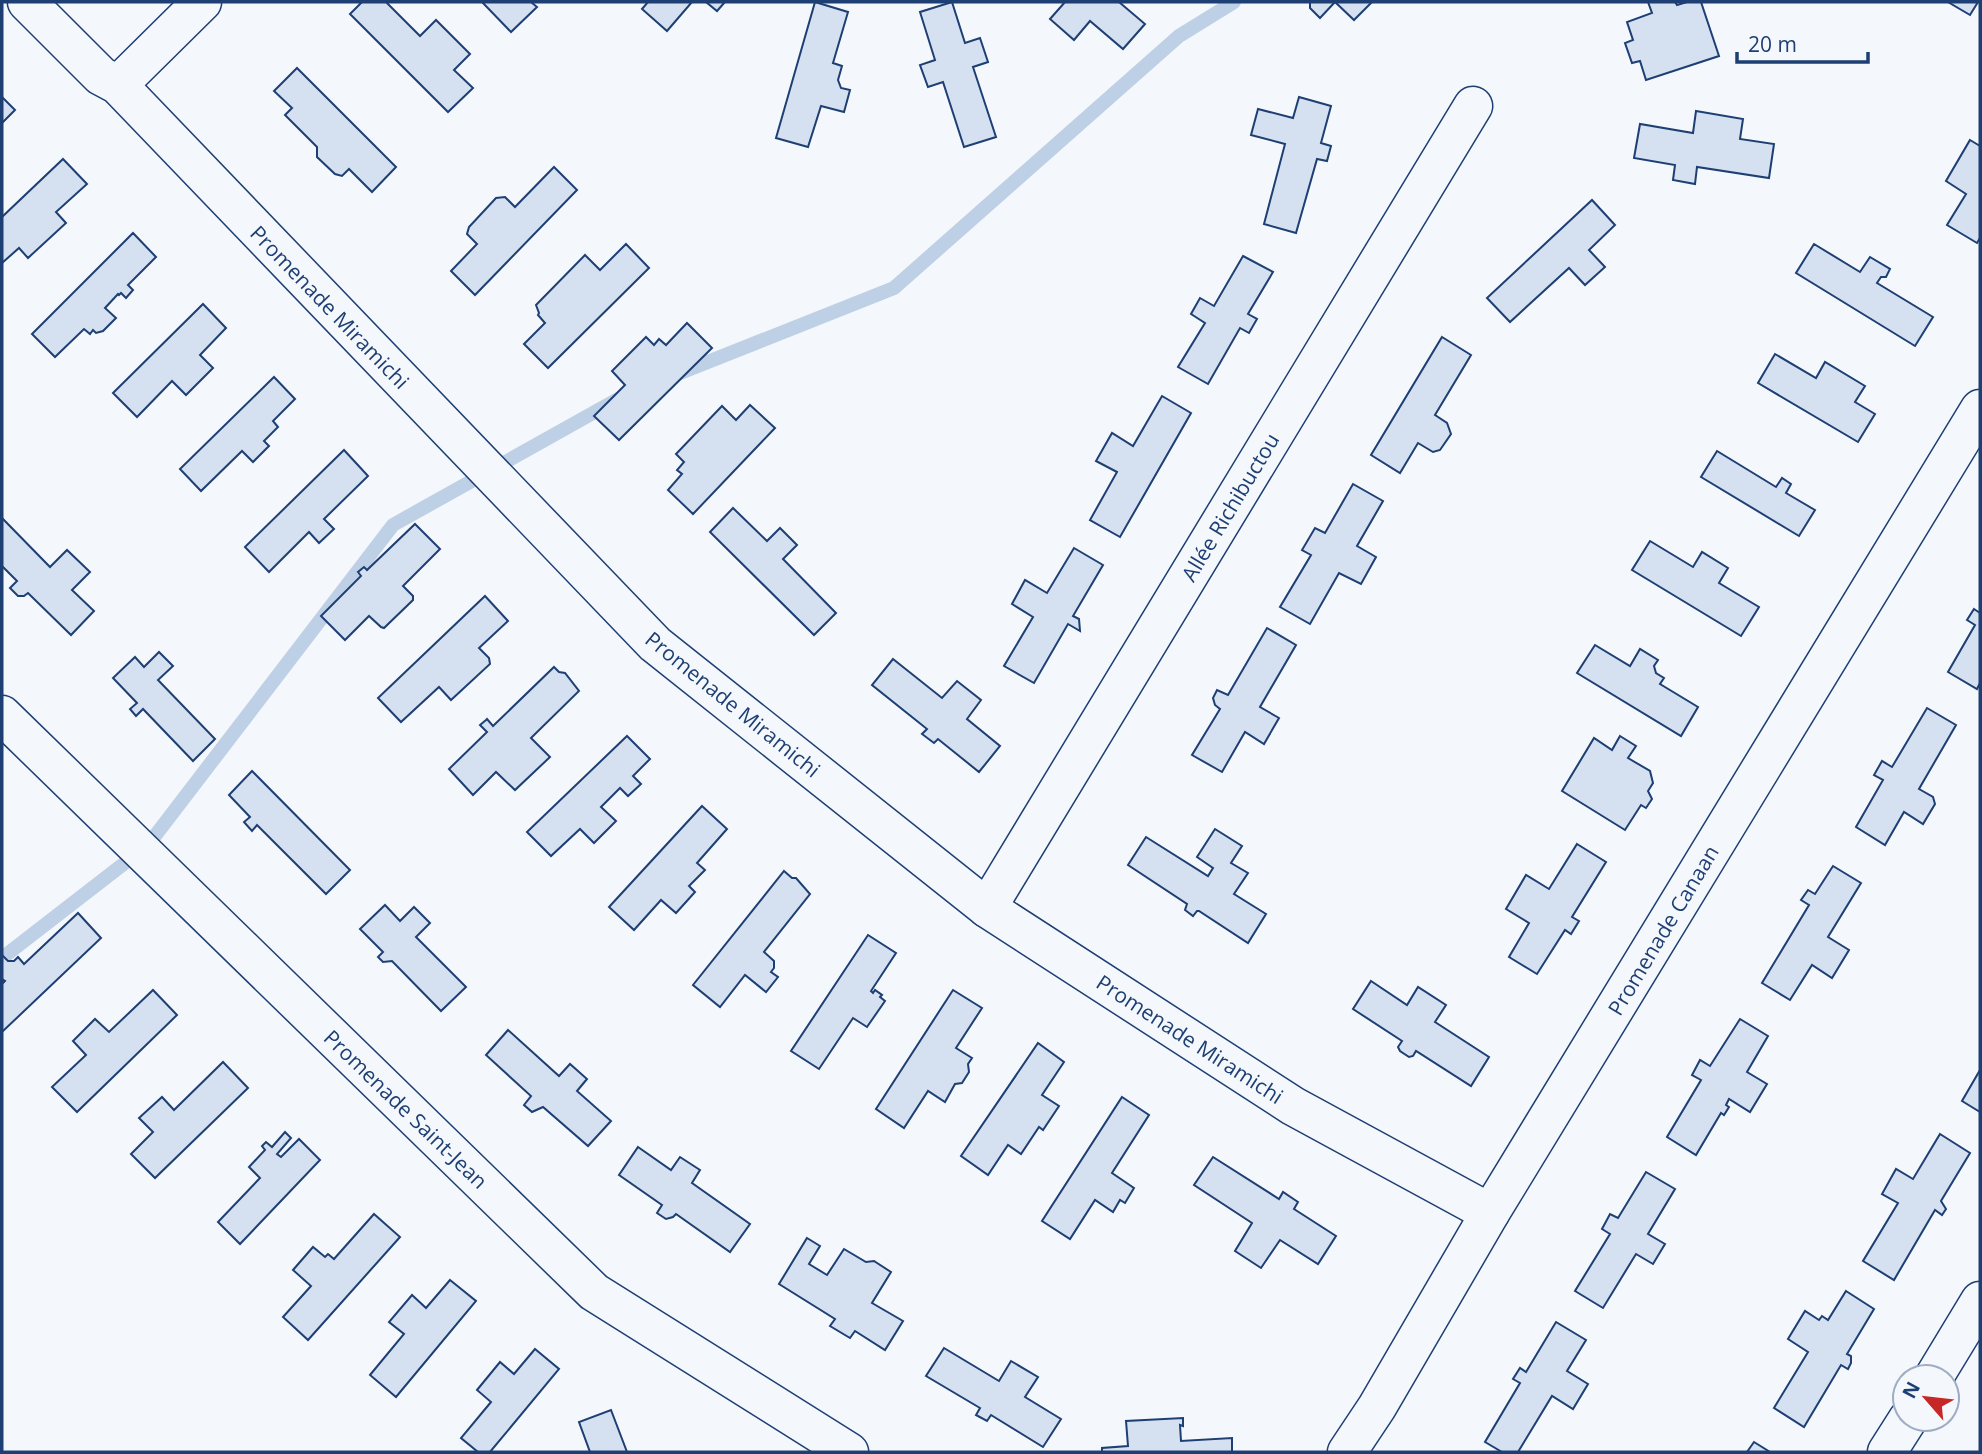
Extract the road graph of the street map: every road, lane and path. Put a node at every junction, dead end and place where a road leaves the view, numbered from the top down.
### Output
1 (27, 2) edge
2 (202, 2) edge
3 (118, 85) junction
4 (1473, 106) dead end
5 (1980, 409) edge
6 (2, 715) edge
7 (987, 908) junction
8 (1490, 1213) junction
9 (1980, 1301) edge
10 (1942, 1363) edge
11 (1899, 1433) edge
12 (801, 1439) edge
13 (849, 1452) edge
14 (1348, 1452) edge
15 (1887, 1452) edge

1 - 3 street, Promenade Miramichi
2 - 3 street
3 - 7 street, Promenade Miramichi
4 - 7 street, Allée Richibuctou
5 - 8 street, Promenade Canaan
6 - 12 street, Promenade Saint-Jean
7 - 8 street, Promenade Miramichi
8 - 14 street, Promenade Canaan
9 - 10 street
11 - 15 street
12 - 13 street, Promenade Saint-Jean

